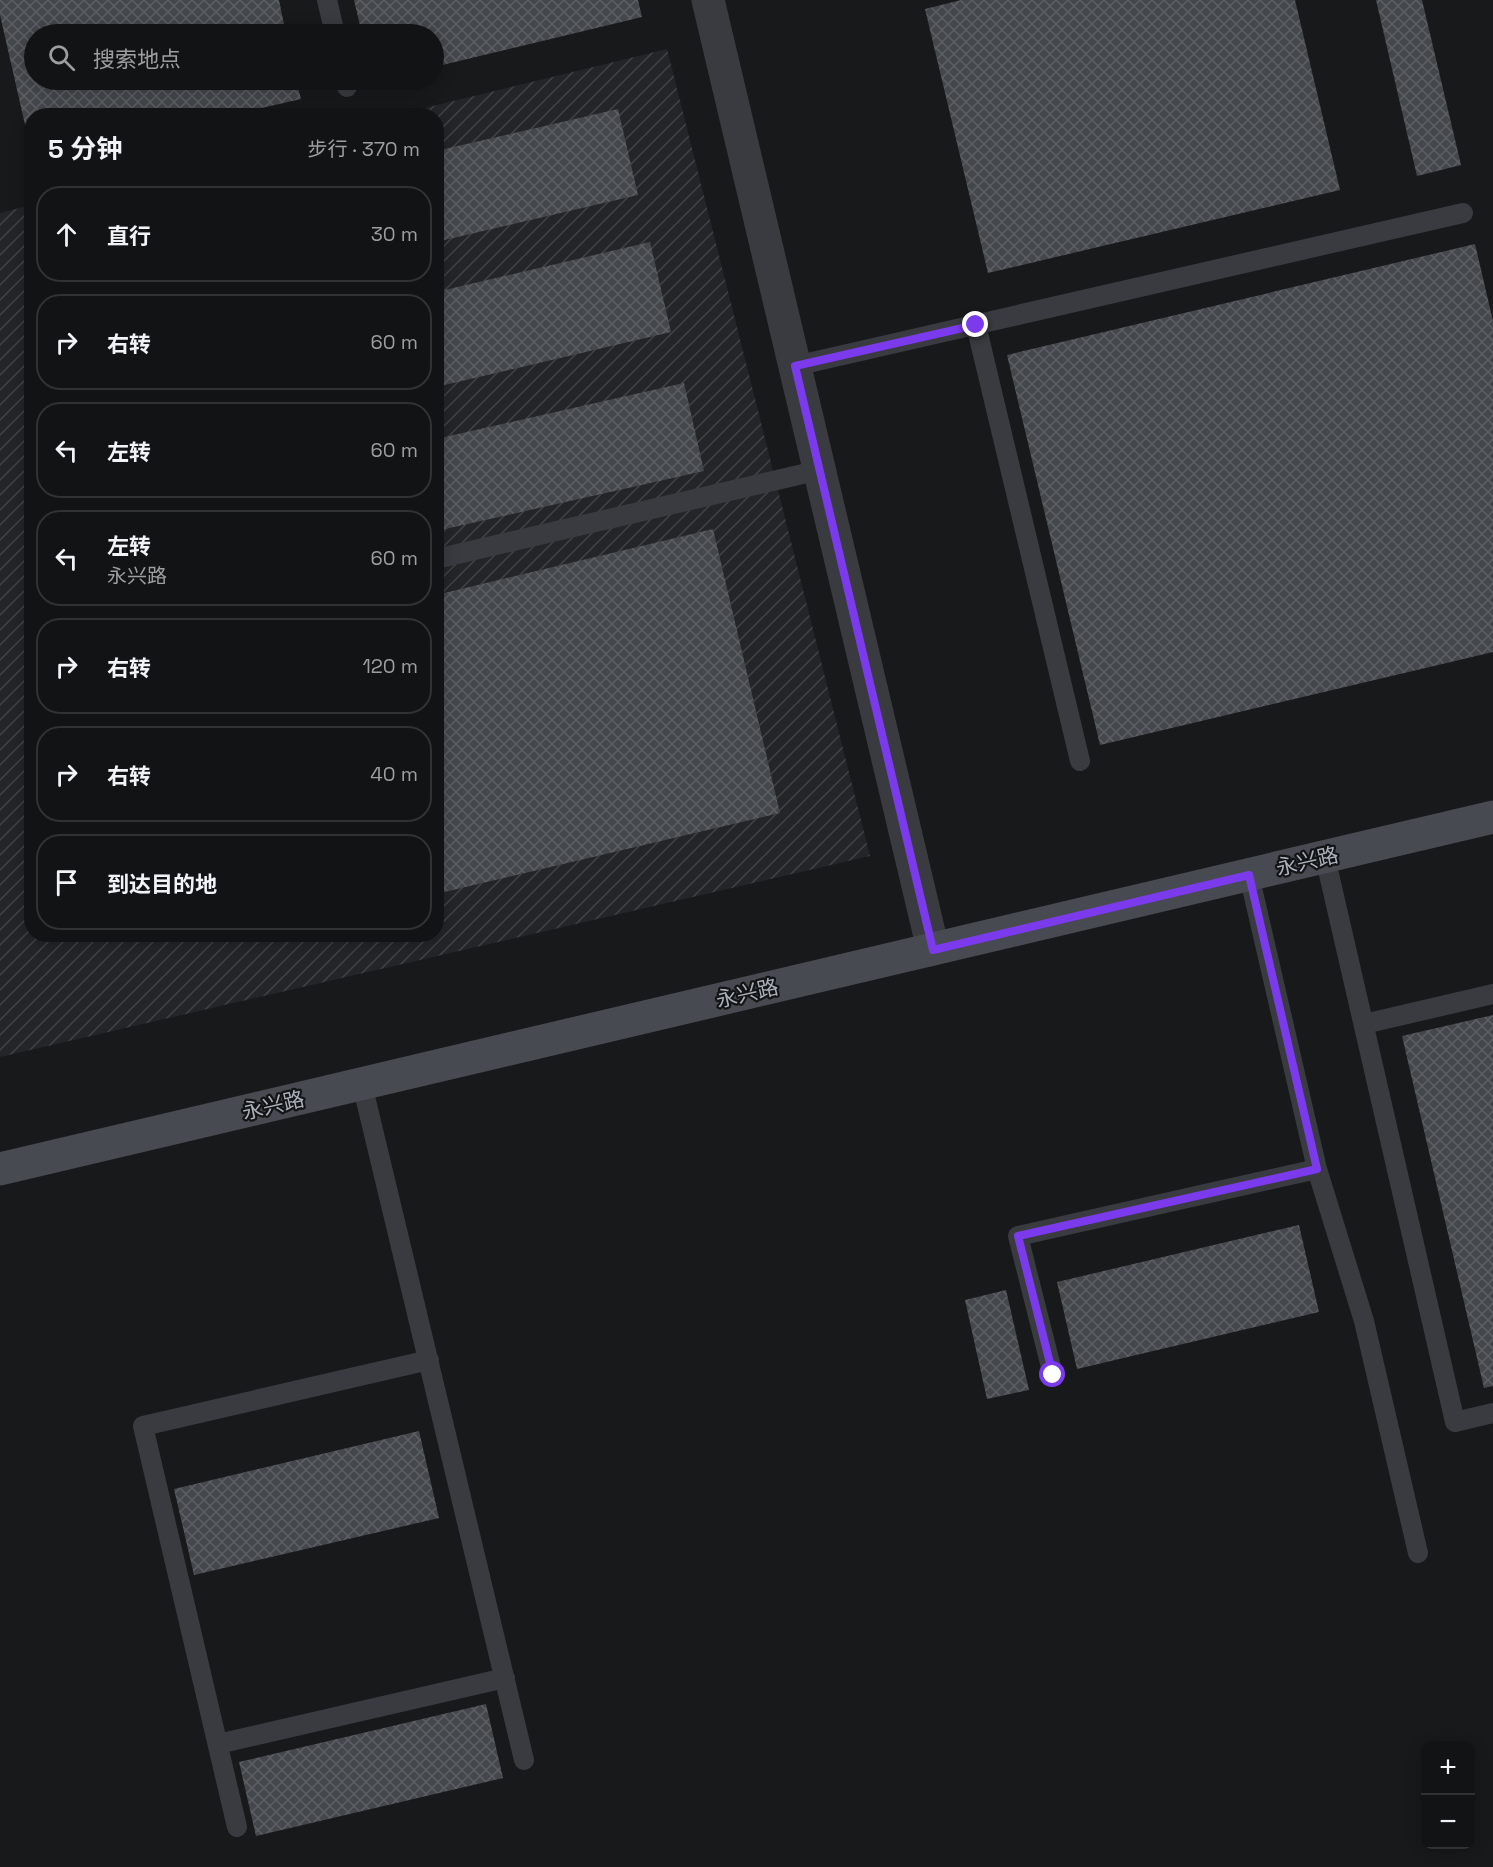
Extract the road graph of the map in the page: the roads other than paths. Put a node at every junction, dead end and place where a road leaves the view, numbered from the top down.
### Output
1 (327, 0) edge
2 (708, 0) edge
3 (333, 24) edge
4 (1463, 213) dead end
5 (976, 325) junction
6 (795, 366) junction
7 (820, 470) junction
8 (444, 557) edge
9 (1080, 761) dead end
10 (1493, 817) edge
11 (1325, 857) junction
12 (1249, 875) junction
13 (933, 950) junction
14 (1493, 994) edge
15 (1364, 1024) junction
16 (362, 1084) junction
17 (0, 1169) edge
18 (1317, 1169) junction
19 (429, 1360) junction
20 (1053, 1375) dead end
21 (1493, 1413) edge
22 (1418, 1553) dead end
23 (505, 1678) junction
24 (218, 1744) junction
25 (524, 1760) dead end
26 (237, 1827) dead end

1 - 3 lane
2 - 6 street
4 - 5 lane
5 - 6 lane
5 - 9 lane
6 - 7 street
7 - 8 lane
7 - 13 street
10 - 11 street, 永兴路
11 - 12 street, 永兴路
11 - 15 lane
12 - 13 street, 永兴路
12 - 18 lane
13 - 16 street, 永兴路
14 - 15 lane
15 - 21 lane
16 - 17 street, 永兴路
16 - 19 lane
18 - 20 lane
18 - 22 lane
19 - 23 lane
19 - 24 lane
23 - 24 lane
23 - 25 lane
24 - 26 lane

